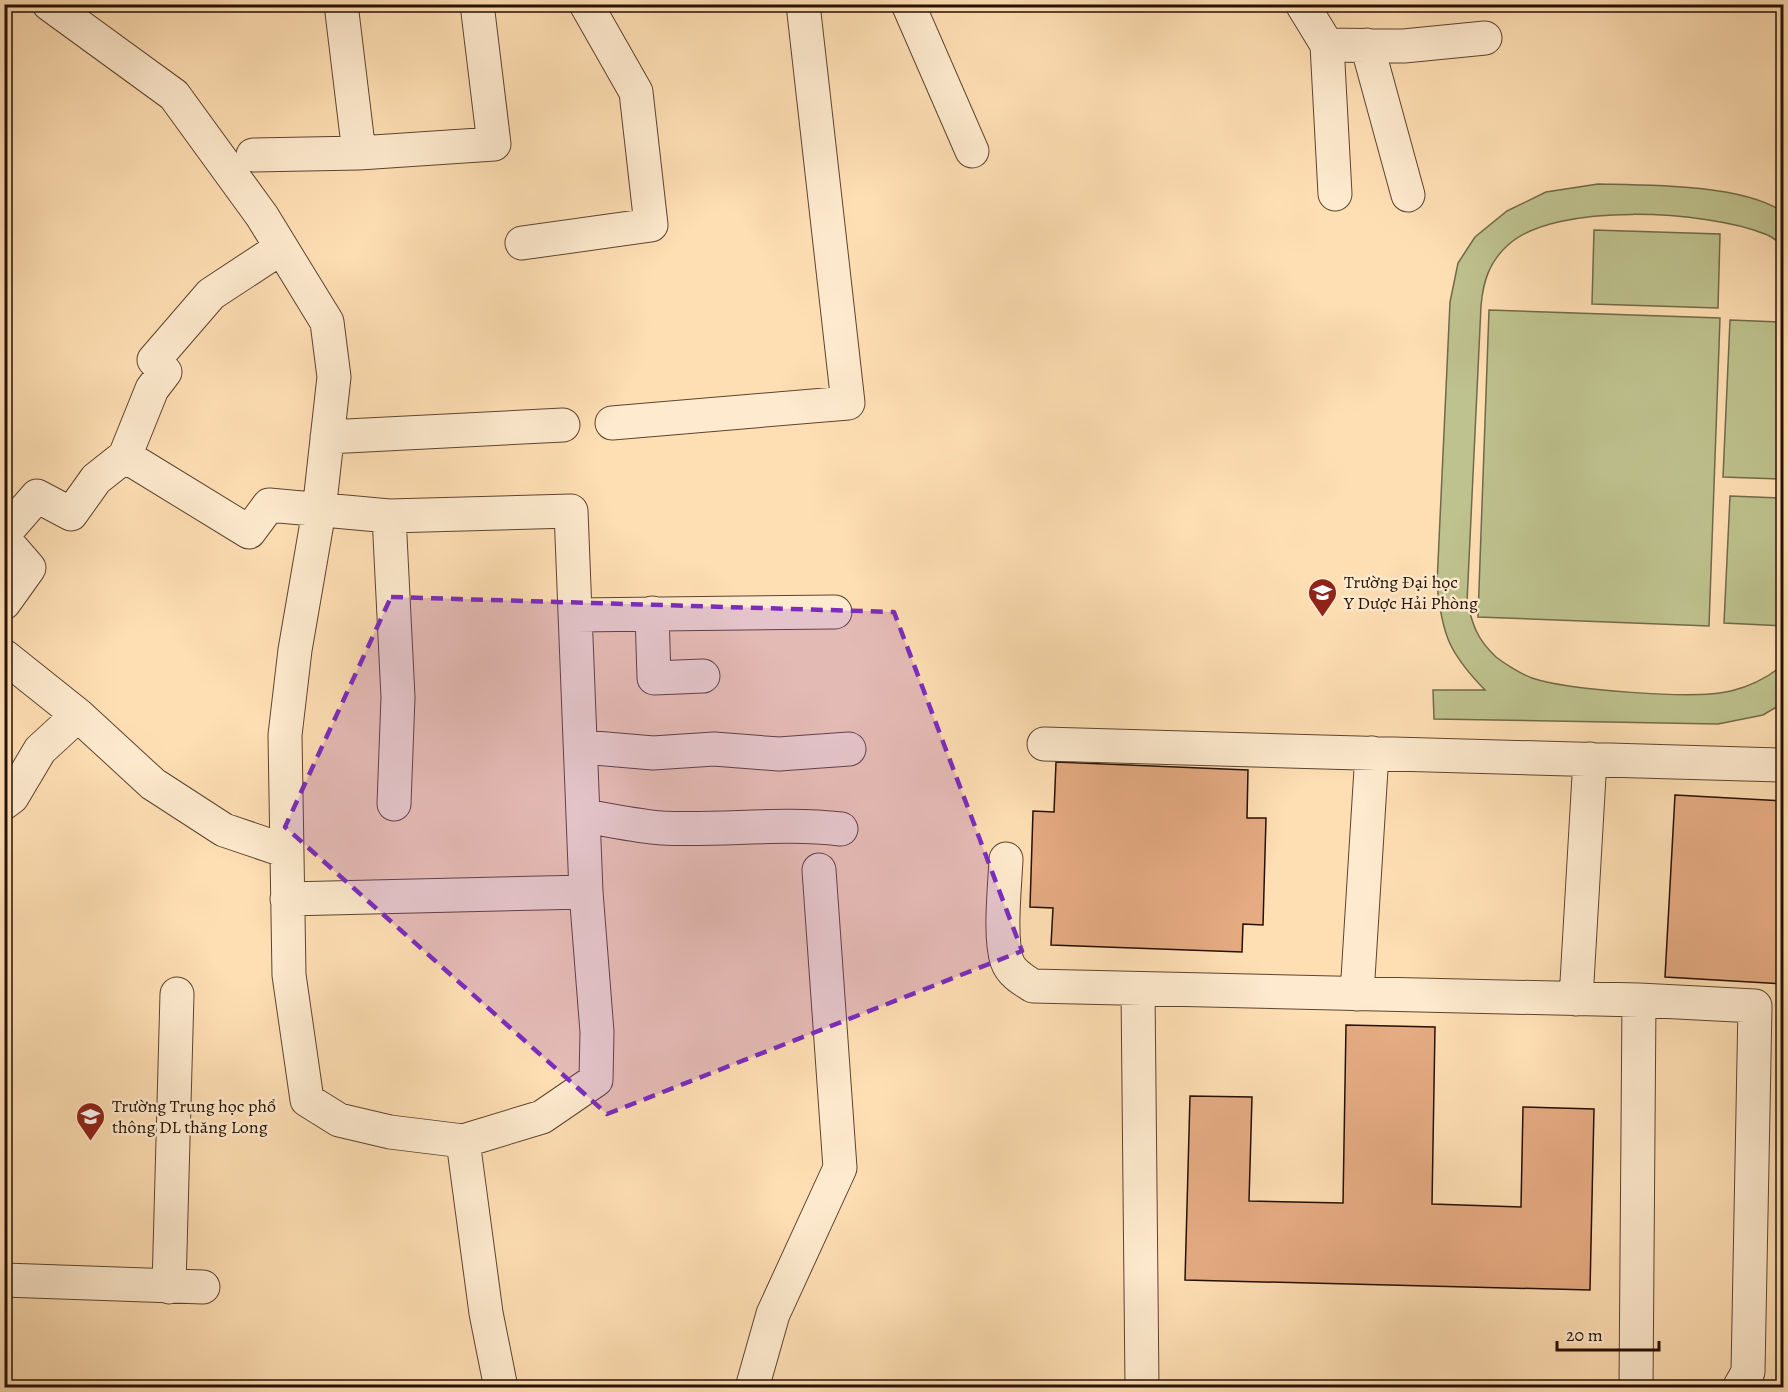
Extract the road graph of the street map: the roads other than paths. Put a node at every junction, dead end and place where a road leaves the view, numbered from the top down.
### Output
1 (49, 4) edge
2 (341, 4) edge
3 (477, 4) edge
4 (586, 4) edge
5 (803, 4) edge
6 (908, 4) edge
7 (1302, 4) edge
8 (1485, 38) dead end
9 (1327, 45) junction
10 (1367, 45) junction
11 (972, 151) dead end
12 (359, 153) junction
13 (253, 155) dead end
14 (1335, 194) dead end
15 (1408, 195) dead end
16 (522, 243) dead end
17 (281, 248) junction
18 (612, 423) dead end
19 (563, 425) dead end
20 (327, 436) junction
21 (124, 456) junction
22 (319, 511) junction
23 (389, 516) junction
24 (4, 534) edge
25 (4, 539) edge
26 (4, 603) edge
27 (836, 612) dead end
28 (652, 613) junction
29 (576, 615) junction
30 (4, 656) edge
31 (703, 676) dead end
32 (78, 715) junction
33 (1044, 744) dead end
34 (583, 747) junction
35 (849, 749) dead end
36 (1372, 753) junction
37 (1590, 759) junction
38 (1784, 765) edge
39 (4, 803) edge
40 (393, 804) dead end
41 (584, 816) junction
42 (842, 829) dead end
43 (286, 851) junction
44 (1006, 858) dead end
45 (819, 870) dead end
46 (586, 892) junction
47 (287, 899) junction
48 (1138, 989) junction
49 (177, 994) dead end
50 (1357, 994) junction
51 (1576, 999) junction
52 (1640, 1000) junction
53 (463, 1141) junction
54 (4, 1280) edge
55 (169, 1287) junction
56 (203, 1287) dead end
57 (501, 1388) edge
58 (752, 1388) edge
59 (1142, 1388) edge
60 (1636, 1388) edge
61 (1739, 1388) edge

1 - 17 street
2 - 12 street
3 - 12 street
4 - 16 street
5 - 18 street
6 - 11 street
7 - 9 street
8 - 10 street
9 - 10 street
9 - 14 street
10 - 15 street
12 - 13 street
17 - 20 street
17 - 21 street
19 - 20 street
20 - 22 street
21 - 22 street
21 - 24 street
22 - 23 street
22 - 43 street
23 - 29 street
23 - 40 street
25 - 26 street
27 - 28 street
28 - 29 street
28 - 31 street
29 - 34 street
30 - 32 street
32 - 39 street
32 - 43 street
33 - 36 street
34 - 35 street
34 - 41 street
36 - 37 street
36 - 50 street
37 - 38 street
37 - 51 street
41 - 42 street
41 - 46 street
43 - 47 street
44 - 48 street
45 - 58 street
46 - 47 street
46 - 53 street
47 - 53 street
48 - 50 street
48 - 59 street
49 - 55 street
50 - 51 street
51 - 52 street
52 - 60 street
52 - 61 street
53 - 57 street
54 - 55 street
55 - 56 street

